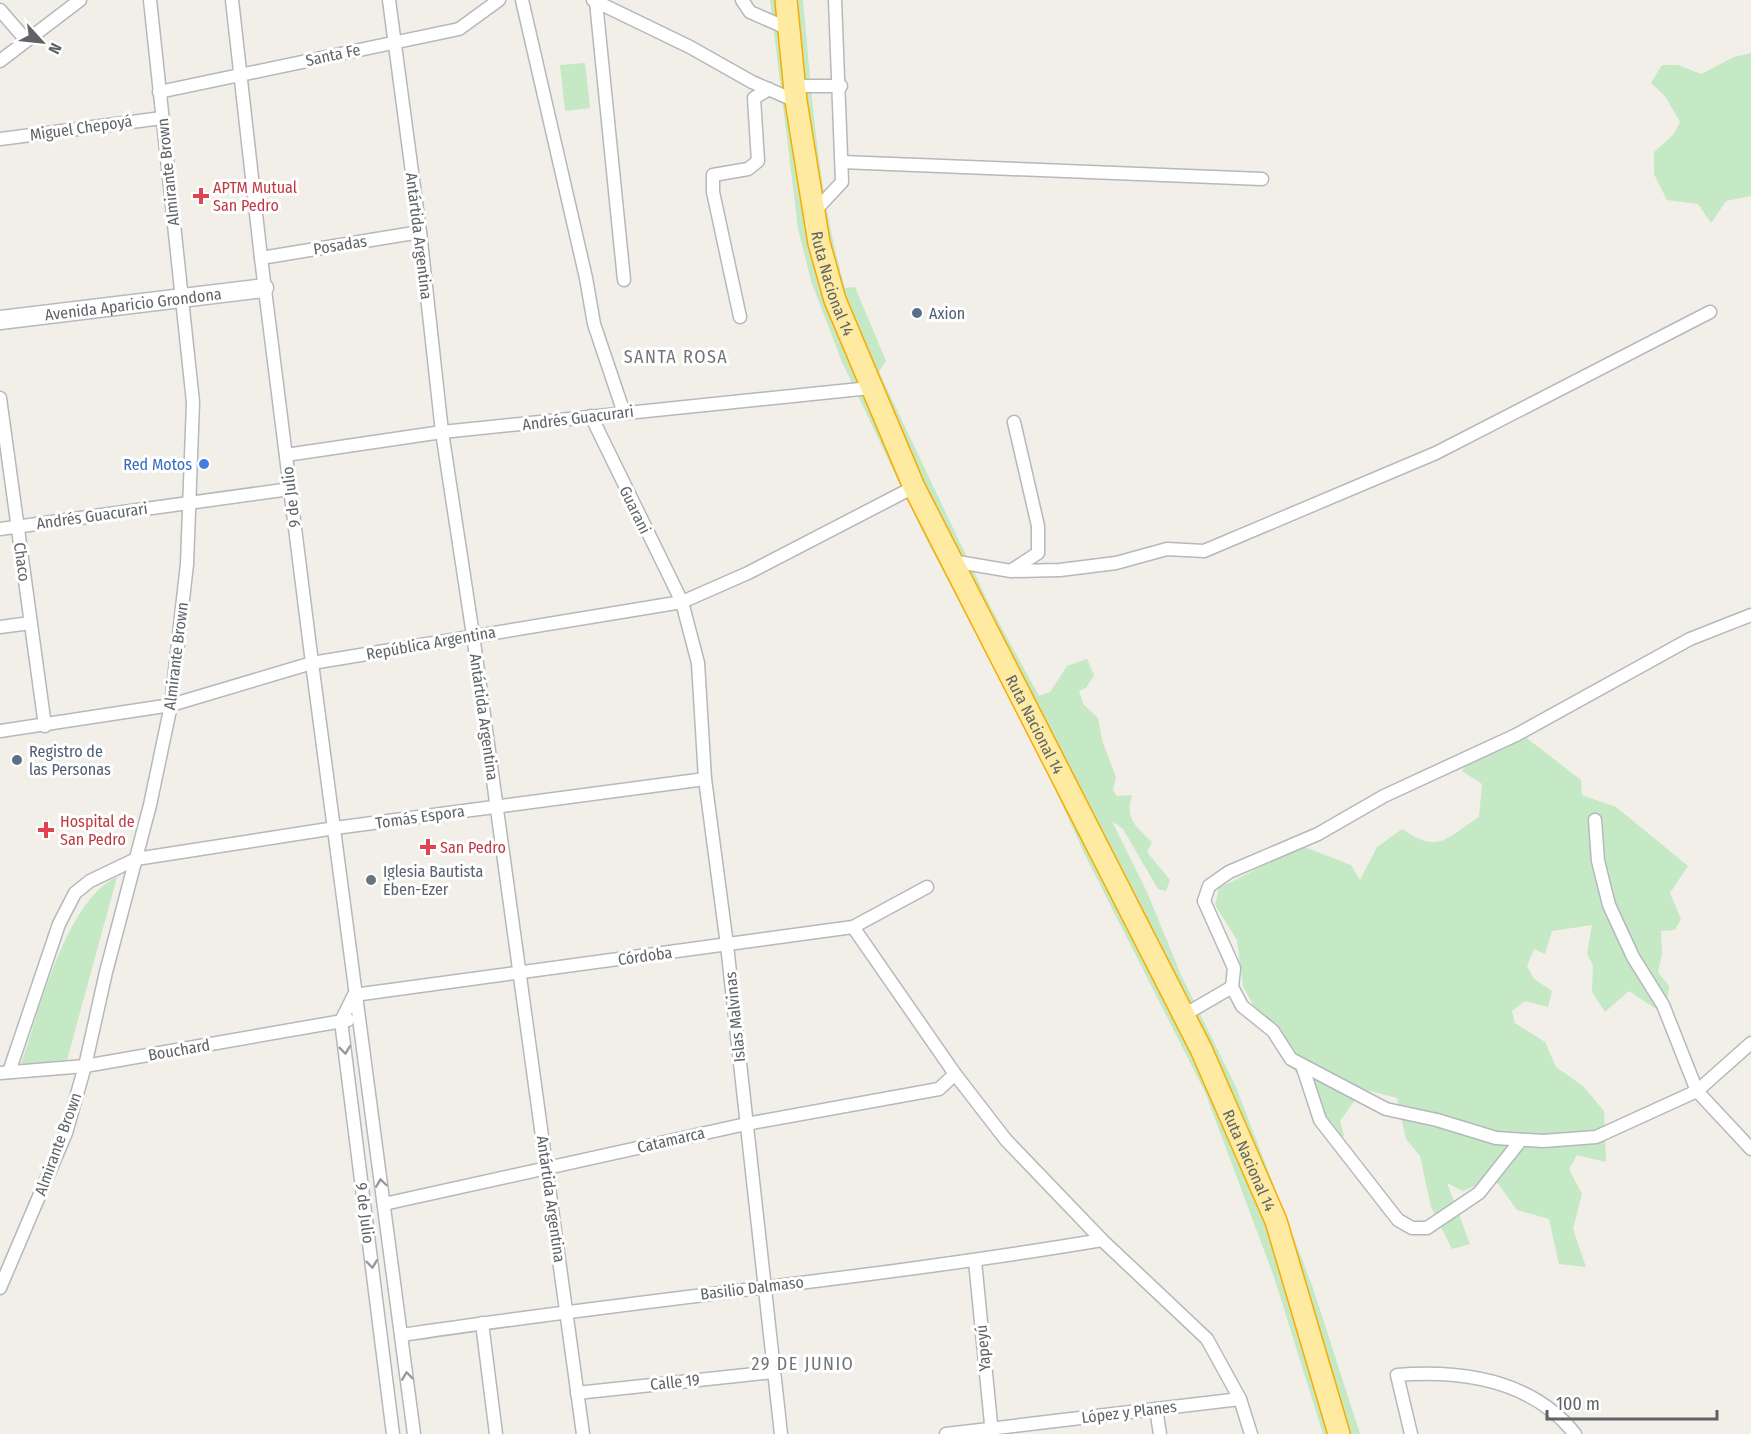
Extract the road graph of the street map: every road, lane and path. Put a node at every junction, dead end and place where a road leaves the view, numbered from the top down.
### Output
1 (80, 0) edge
2 (150, 0) edge
3 (232, 0) edge
4 (389, 0) edge
5 (499, 0) edge
6 (522, 0) edge
7 (742, 0) edge
8 (786, 0) edge
9 (835, 0) edge
10 (594, 1) edge
11 (0, 10) edge
12 (789, 29) junction
13 (26, 40) junction
14 (393, 43) junction
15 (0, 61) edge
16 (241, 74) junction
17 (841, 86) junction
18 (769, 89) junction
19 (159, 92) junction
20 (795, 94) junction
21 (162, 117) junction
22 (0, 139) edge
23 (842, 162) junction
24 (1262, 179) dead end
25 (814, 212) junction
26 (420, 232) junction
27 (261, 258) junction
28 (624, 280) dead end
29 (264, 288) junction
30 (182, 298) junction
31 (1710, 312) dead end
32 (741, 317) dead end
33 (0, 320) edge
34 (870, 387) junction
35 (0, 398) edge
36 (624, 413) junction
37 (591, 416) junction
38 (1014, 423) dead end
39 (442, 432) junction
40 (286, 455) junction
41 (914, 487) junction
42 (290, 489) junction
43 (190, 502) junction
44 (17, 526) junction
45 (0, 529) edge
46 (952, 561) junction
47 (1011, 571) junction
48 (682, 602) junction
49 (1751, 615) edge
50 (30, 623) junction
51 (0, 627) edge
52 (473, 635) junction
53 (312, 663) junction
54 (171, 705) junction
55 (45, 726) junction
56 (0, 731) edge
57 (705, 779) junction
58 (496, 807) junction
59 (1595, 820) dead end
60 (335, 828) junction
61 (136, 859) junction
62 (927, 887) dead end
63 (853, 927) junction
64 (727, 945) junction
65 (519, 973) junction
66 (1232, 987) junction
67 (354, 994) junction
68 (1184, 1016) junction
69 (358, 1019) junction
70 (341, 1021) junction
71 (1751, 1043) edge
72 (1302, 1065) junction
73 (85, 1066) junction
74 (4, 1072) edge
75 (955, 1074) junction
76 (939, 1089) junction
77 (1697, 1091) junction
78 (971, 1095) junction
79 (746, 1124) junction
80 (1521, 1140) junction
81 (1751, 1149) edge
82 (547, 1169) junction
83 (384, 1204) junction
84 (1102, 1240) junction
85 (975, 1261) junction
86 (763, 1287) junction
87 (0, 1288) edge
88 (567, 1311) junction
89 (482, 1323) junction
90 (402, 1335) junction
91 (773, 1372) junction
92 (577, 1393) junction
93 (1240, 1399) junction
94 (1156, 1409) junction
95 (992, 1432) edge
96 (393, 1434) edge
97 (414, 1434) edge
98 (496, 1434) edge
99 (583, 1434) edge
100 (781, 1434) edge
101 (946, 1434) edge
102 (1160, 1434) edge
103 (1251, 1434) edge
104 (1339, 1434) edge
105 (1411, 1434) edge
106 (1575, 1434) edge

1 - 13 street
2 - 19 street, Almirante Brown
3 - 16 street, 9 de Julio
4 - 14 street, Antártida Argentina
5 - 14 street, Santa Fe
6 - 36 street
7 - 12 street
8 - 12 highway, Ruta Nacional 14
9 - 17 street
10 - 18 street
10 - 28 street
11 - 13 street
12 - 20 highway, Ruta Nacional 14
13 - 15 street
14 - 16 street, Santa Fe
14 - 26 street, Antártida Argentina
16 - 19 street, Santa Fe
16 - 27 street, 9 de Julio
17 - 20 street
17 - 23 street
18 - 20 street
18 - 32 street
19 - 21 street, Almirante Brown
20 - 25 highway, Ruta Nacional 14
21 - 22 street, Miguel Chepoyá
21 - 30 street, Almirante Brown
23 - 24 street
23 - 25 street
25 - 34 highway, Ruta Nacional 14
26 - 27 street, Posadas
26 - 39 street, Antártida Argentina
27 - 29 street, 9 de Julio
29 - 30 main road, Avenida Aparicio Grondona
29 - 40 street, 9 de Julio
30 - 33 main road, Avenida Aparicio Grondona
30 - 43 street, Almirante Brown
31 - 47 street
34 - 36 street, Andrés Guacurari
34 - 41 highway, Ruta Nacional 14
35 - 44 street, Chaco
36 - 37 street, Andrés Guacurari
37 - 39 street, Andrés Guacurari
37 - 48 street, Guarani
38 - 47 street
39 - 40 street, Andrés Guacurari
39 - 52 street, Antártida Argentina
40 - 42 street, 9 de Julio
41 - 46 highway, Ruta Nacional 14
41 - 48 street, República Argentina
42 - 43 street, Andrés Guacurari
42 - 53 street, 9 de Julio
43 - 44 street, Andrés Guacurari
43 - 54 street, Almirante Brown
44 - 45 street, Andrés Guacurari
44 - 50 street, Chaco
46 - 47 street
46 - 68 highway, Ruta Nacional 14
48 - 52 street, República Argentina
48 - 57 street, Islas Malvinas
49 - 66 street
50 - 51 street
50 - 55 street, Chaco
52 - 53 street, República Argentina
52 - 58 street, Antártida Argentina
53 - 54 street, República Argentina
53 - 60 street, 9 de Julio
54 - 55 street, República Argentina
54 - 61 street, Almirante Brown
55 - 56 street, República Argentina
57 - 58 street, Tomás Espora
57 - 64 street, Islas Malvinas
58 - 60 street, Tomás Espora
58 - 65 street, Antártida Argentina
59 - 77 street
60 - 61 street, Tomás Espora
60 - 67 street, 9 de Julio
61 - 73 street, Almirante Brown
61 - 74 street, Tomás Espora
62 - 63 street, Córdoba
63 - 64 street, Córdoba
63 - 75 street
64 - 65 street, Córdoba
64 - 79 street, Islas Malvinas
65 - 67 street, Córdoba
65 - 82 street, Antártida Argentina
66 - 68 street
66 - 72 street
67 - 69 street, 9 de Julio
67 - 70 street
68 - 104 highway, Ruta Nacional 14
69 - 70 street, Bouchard
83 -> 69 street, 9 de Julio
70 - 73 street, Bouchard
70 -> 96 street, 9 de Julio
71 - 77 street
72 - 80 street
72 - 80 street
73 - 74 street, Bouchard
73 - 87 street, Almirante Brown
75 - 76 street
75 - 78 street
76 - 78 street
76 - 79 street, Catamarca
77 - 80 street
77 - 81 street
78 - 84 street
79 - 82 street, Catamarca
79 - 86 street, Islas Malvinas
82 - 83 street, Catamarca
82 - 88 street, Antártida Argentina
83 - 90 street, 9 de Julio
84 - 85 street, Basilio Dalmaso
84 - 93 street
85 - 86 street, Basilio Dalmaso
85 - 95 street, Yapeyú
86 - 88 street, Basilio Dalmaso
86 - 91 street, Islas Malvinas
88 - 89 street, Basilio Dalmaso
88 - 92 street, Antártida Argentina
89 - 90 street, Basilio Dalmaso
89 - 98 street
97 -> 90 street, 9 de Julio
91 - 92 street, Calle 19
91 - 100 street, Islas Malvinas
92 - 99 street, Antártida Argentina
93 - 94 street, López y Planes
93 - 103 street
94 - 95 street, López y Planes
94 - 102 street
95 - 101 street, López y Planes
105 - 106 street

